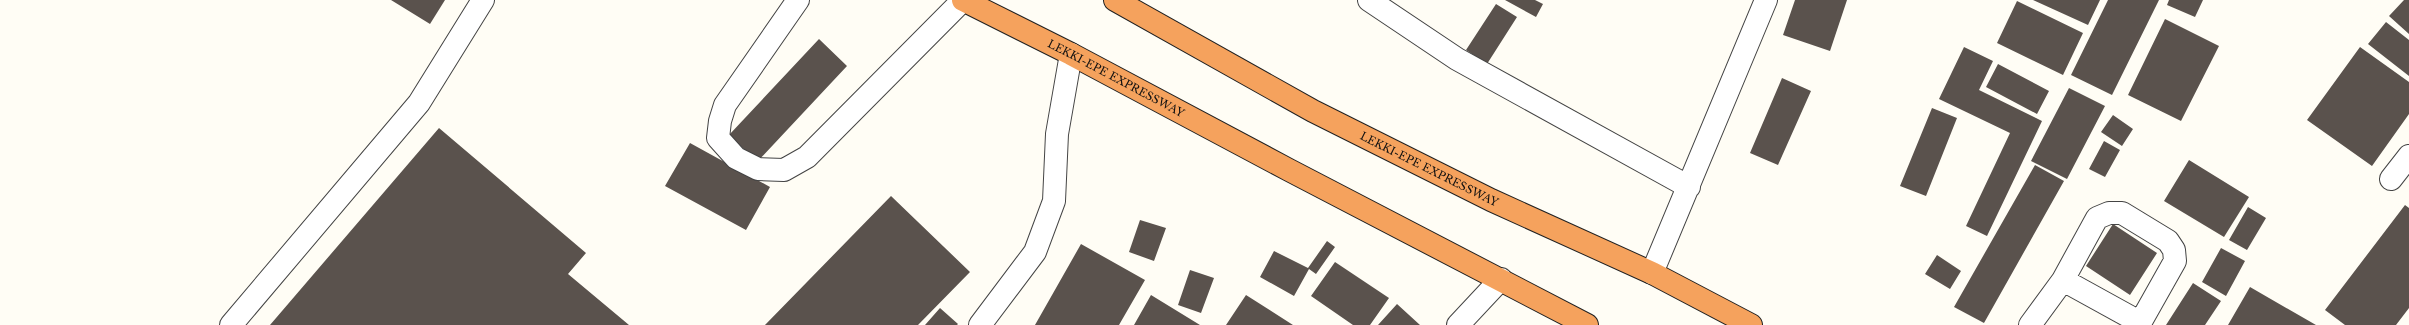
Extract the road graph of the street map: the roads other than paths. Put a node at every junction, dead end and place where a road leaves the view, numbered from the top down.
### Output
1 (483, 0) edge
2 (798, 0) edge
3 (963, 0) edge
4 (1115, 0) edge
5 (1369, 0) edge
6 (1766, 0) edge
7 (1071, 54) junction
8 (2409, 156) edge
9 (2391, 180) dead end
10 (1689, 187) junction
11 (1652, 273) junction
12 (1502, 279) junction
13 (2063, 280) junction
14 (2140, 324) edge
15 (231, 325) edge
16 (980, 325) edge
17 (1458, 325) edge
18 (1587, 325) edge
19 (1751, 325) edge
20 (2030, 325) edge

1 - 15 street
2 - 3 street
3 - 7 highway, LEKKI-EPE EXPRESSWAY
4 - 11 highway, LEKKI-EPE EXPRESSWAY
5 - 10 street
6 - 10 street
7 - 12 highway, LEKKI-EPE EXPRESSWAY
7 - 16 street
8 - 9 street
10 - 11 street
11 - 19 highway, LEKKI-EPE EXPRESSWAY
12 - 17 street
12 - 18 highway, LEKKI-EPE EXPRESSWAY
13 - 14 street
13 - 14 street
13 - 20 street

